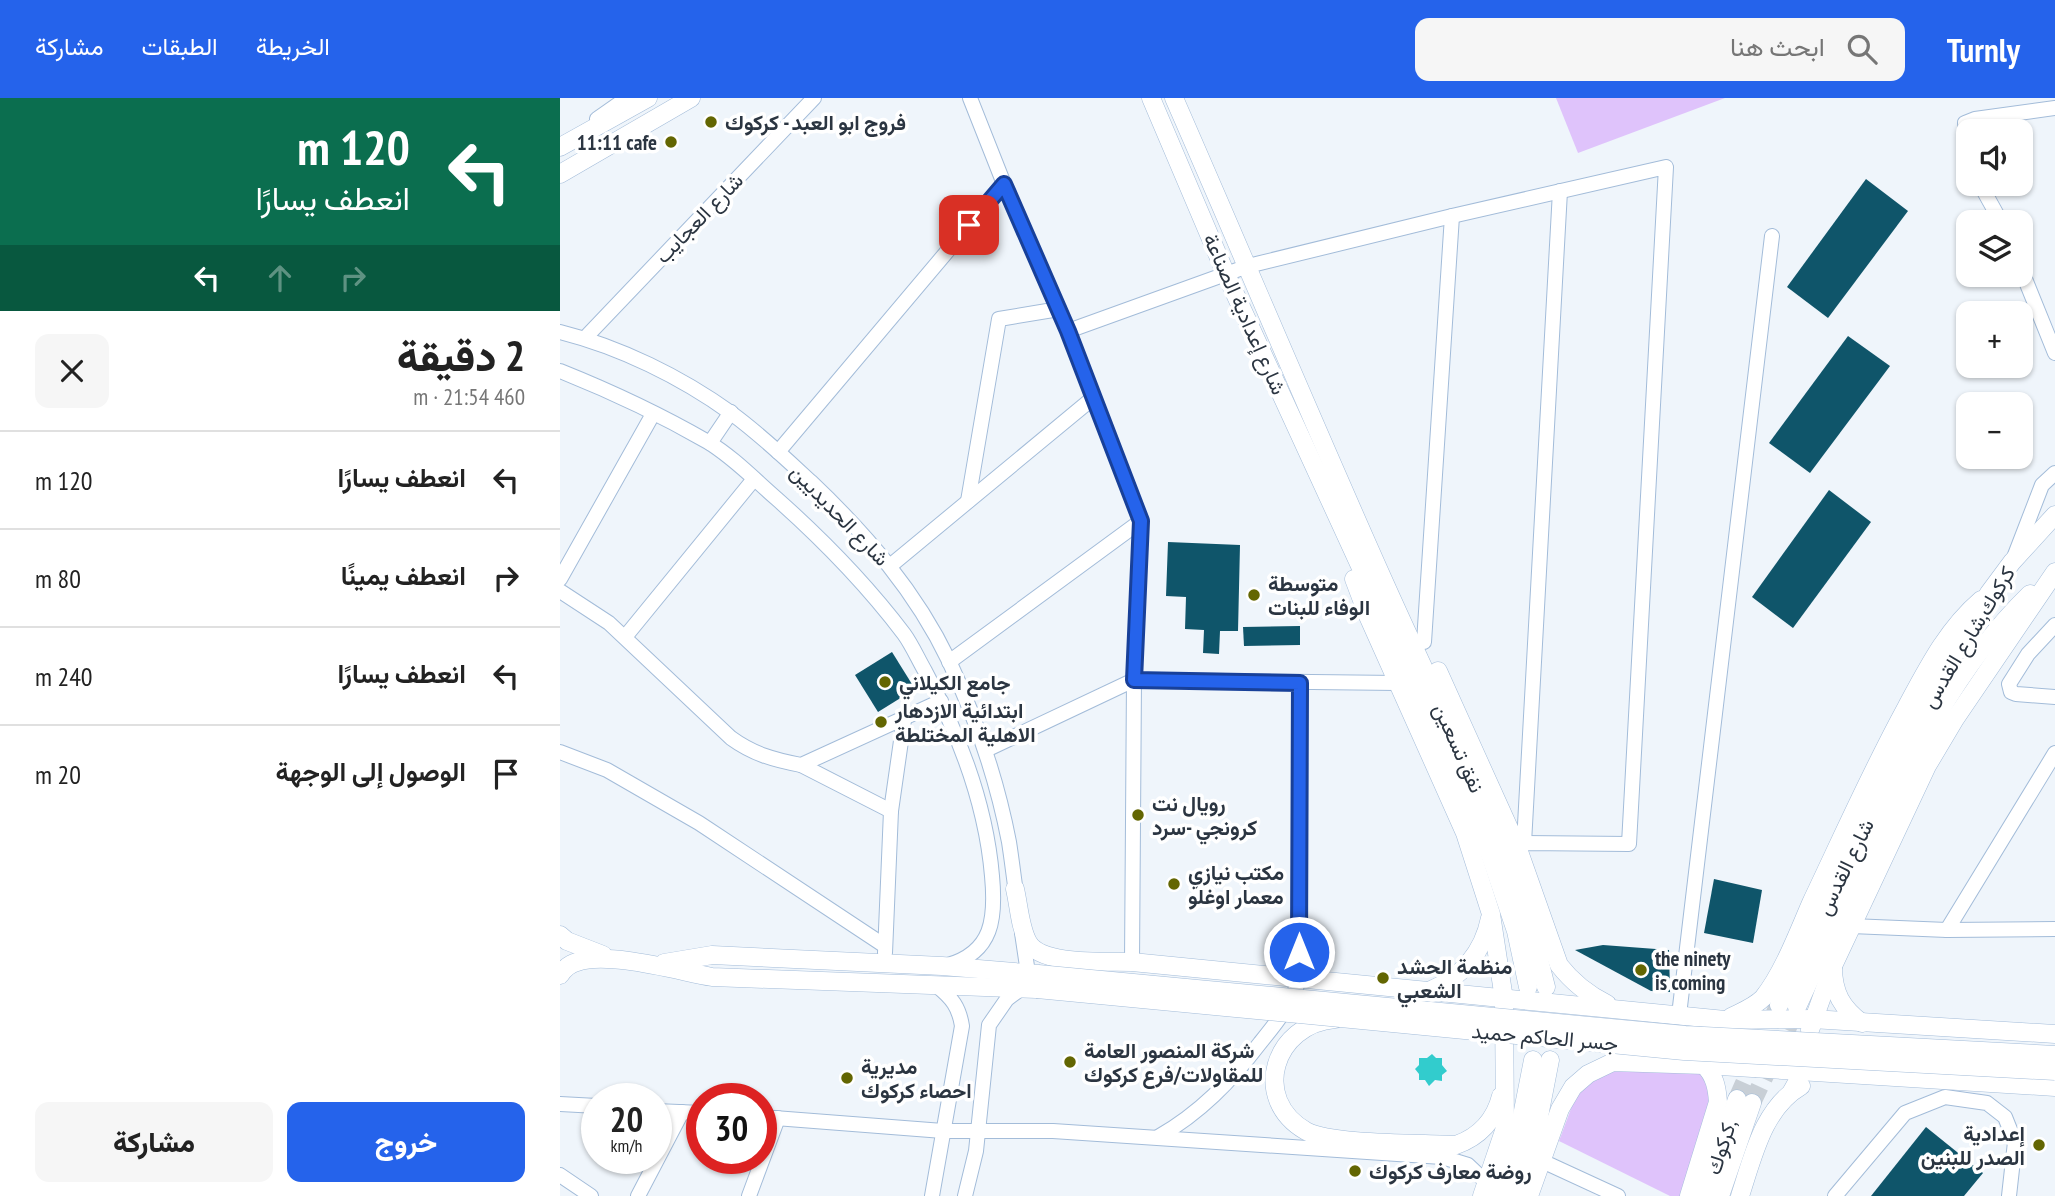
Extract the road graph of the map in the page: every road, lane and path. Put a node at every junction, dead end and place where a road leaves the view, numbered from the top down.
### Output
1 (628, 98) edge
2 (648, 98) edge
3 (691, 98) edge
4 (699, 98) edge
5 (814, 98) edge
6 (970, 98) edge
7 (1151, 98) edge
8 (1174, 98) edge
9 (2055, 108) edge
10 (664, 113) junction
11 (1973, 119) edge
12 (560, 146) edge
13 (560, 174) edge
14 (1004, 184) junction
15 (1560, 191) junction
16 (1452, 216) junction
17 (1772, 236) dead end
18 (1248, 266) junction
19 (1226, 272) junction
20 (2028, 287) edge
21 (1059, 309) junction
22 (1068, 331) junction
23 (560, 332) edge
24 (585, 338) junction
25 (2055, 353) edge
26 (560, 370) edge
27 (1093, 398) junction
28 (731, 412) junction
29 (653, 414) junction
30 (710, 443) junction
31 (778, 452) junction
32 (2055, 473) edge
33 (754, 479) junction
34 (968, 501) junction
35 (1355, 515) junction
36 (2055, 515) edge
37 (1141, 521) junction
38 (1341, 528) junction
39 (2012, 562) junction
40 (890, 566) junction
41 (2055, 571) edge
42 (560, 579) edge
43 (560, 591) edge
44 (1989, 593) junction
45 (927, 621) junction
46 (2055, 625) edge
47 (905, 636) junction
48 (625, 637) junction
49 (1424, 642) junction
50 (949, 662) junction
51 (1134, 680) junction
52 (1300, 683) junction
53 (1397, 683) junction
54 (2055, 697) edge
55 (941, 701) junction
56 (904, 720) junction
57 (1919, 732) junction
58 (986, 750) junction
59 (560, 752) edge
60 (2055, 753) edge
61 (801, 765) junction
62 (891, 811) junction
63 (1521, 845) junction
64 (1015, 889) junction
65 (1491, 914) junction
66 (1851, 926) junction
67 (2055, 929) edge
68 (1947, 930) junction
69 (560, 935) edge
70 (886, 946) junction
71 (1132, 962) junction
72 (635, 963) junction
73 (884, 965) junction
74 (942, 966) junction
75 (1833, 966) junction
76 (560, 975) edge
77 (1299, 979) junction
78 (1031, 981) junction
79 (937, 986) junction
80 (1429, 991) junction
81 (1504, 999) junction
82 (1779, 1005) tunnel mouth
83 (1797, 1007) tunnel mouth
84 (1620, 1010) junction
85 (1679, 1015) junction
86 (1345, 1018) junction
87 (1812, 1019) junction
88 (1724, 1020) junction
89 (1862, 1023) junction
90 (2055, 1034) edge
91 (2055, 1055) edge
92 (1704, 1065) junction
93 (2055, 1071) edge
94 (1801, 1072) junction
95 (1833, 1074) junction
96 (1505, 1079) junction
97 (2055, 1087) edge
98 (1792, 1091) junction
99 (560, 1104) edge
100 (581, 1105) edge
101 (672, 1112) edge
102 (682, 1112) junction
103 (686, 1112) edge
104 (778, 1118) joint
105 (943, 1131) junction
106 (978, 1131) junction
107 (1157, 1138) junction
108 (1542, 1161) junction
109 (560, 1175) edge
110 (1489, 1192) edge
111 (592, 1196) edge
112 (638, 1196) edge
113 (749, 1196) edge
114 (932, 1196) edge
115 (965, 1196) edge
116 (1514, 1196) edge
117 (1529, 1196) edge
118 (1618, 1196) edge
119 (1689, 1196) edge
120 (1704, 1196) edge
121 (1720, 1196) edge
122 (1740, 1196) edge
123 (1835, 1196) edge
124 (2010, 1196) edge

1 - 12 street
2 - 12 main road
3 - 10 main road
4 - 10 street
5 - 24 street, شارع العجايب
6 - 14 street
7 - 19 main road, شارع إعدادية الصناعة
8 - 18 main road, شارع إعدادية الصناعة
9 - 11 street
10 - 13 main road
14 - 21 street
14 - 31 street
15 - 16 street
15 - 63 street
15 - 63 street
16 - 18 street
16 - 49 street
17 - 85 street
18 - 19 street
18 - 35 main road, شارع إعدادية الصناعة
19 - 22 street
19 - 38 main road, شارع إعدادية الصناعة
20 - 25 street
21 - 22 street
21 - 34 street
22 - 27 street
23 - 24 street, شارع الحديديين
24 - 28 street, شارع الحديديين
26 - 29 street, شارع الحديديين
27 - 34 street
27 - 37 street
28 - 30 street
28 - 31 street, شارع الحديديين
29 - 30 street, شارع الحديديين
29 - 42 street
30 - 33 street, شارع الحديديين
31 - 40 street, شارع الحديديين
32 - 39 street
33 - 47 street, شارع الحديديين
33 - 48 street
34 - 40 street
35 - 38 main road, نفق تسعين
35 - 49 main road
36 - 39 main road, كركوك,شارع القدس
37 - 50 street
37 - 51 street
38 - 53 main road
39 - 44 main road, كركوك,شارع القدس
40 - 45 street, شارع الحديديين
41 - 57 main road, كركوك,شارع القدس
41 - 66 main road
43 - 48 street
44 - 57 main road, كركوك,شارع القدس
44 - 88 main road
45 - 47 street
45 - 50 street, شارع الحديديين
46 - 54 street
47 - 55 street, شارع الحديديين
48 - 61 street
49 - 63 main road
50 - 58 street, شارع الحديديين
51 - 52 street
51 - 58 street
51 - 71 street
52 - 53 street
52 - 77 street
53 - 65 main road
55 - 56 street
55 - 74 street, شارع الحديديين
56 - 61 street
56 - 62 street
57 - 82 main road, شارع القدس
57 - 83 main road
58 - 64 street, شارع الحديديين
59 - 70 street
60 - 68 street
61 - 62 street
62 - 70 street
63 - 84 main road
64 - 71 main road
64 - 78 street, شارع الحديديين
65 - 80 main road
65 - 81 main road
66 - 68 street
66 - 75 main road
67 - 68 street
69 - 72 main road
70 - 73 street
71 - 77 main road
72 - 73 main road
72 - 76 main road
72 - 79 main road
73 - 74 main road
74 - 78 main road
75 - 87 main road
75 - 89 main road
77 - 80 main road
77 - 107 street
78 - 79 main road
78 - 86 main road, جسر الحاكم حميد, bridge
78 - 91 main road, جسر الحاكم حميد, bridge
78 - 106 street
79 - 105 street
80 - 81 main road
81 - 84 main road
81 - 96 main road
84 - 85 main road
85 - 88 main road
86 - 93 main road, جسر الحاكم حميد, bridge
86 - 96 main road, bridge
87 - 88 main road
87 - 89 main road
87 - 94 main road
89 - 90 main road
92 - 94 main road
92 - 108 main road
92 - 119 main road
94 - 95 main road
94 - 98 main road
95 - 97 main road
95 - 98 main road
96 - 110 main road
98 - 122 main road
99 - 100 street
101 - 102 street
102 - 103 street
102 - 112 street
104 - 105 street
104 - 113 street
105 - 106 street
105 - 114 street
106 - 107 street
106 - 115 street
107 - 110 street
108 - 117 main road
108 - 118 street
109 - 111 street
110 - 116 main road
120 - 121 main road, كركوك,
123 - 124 street

